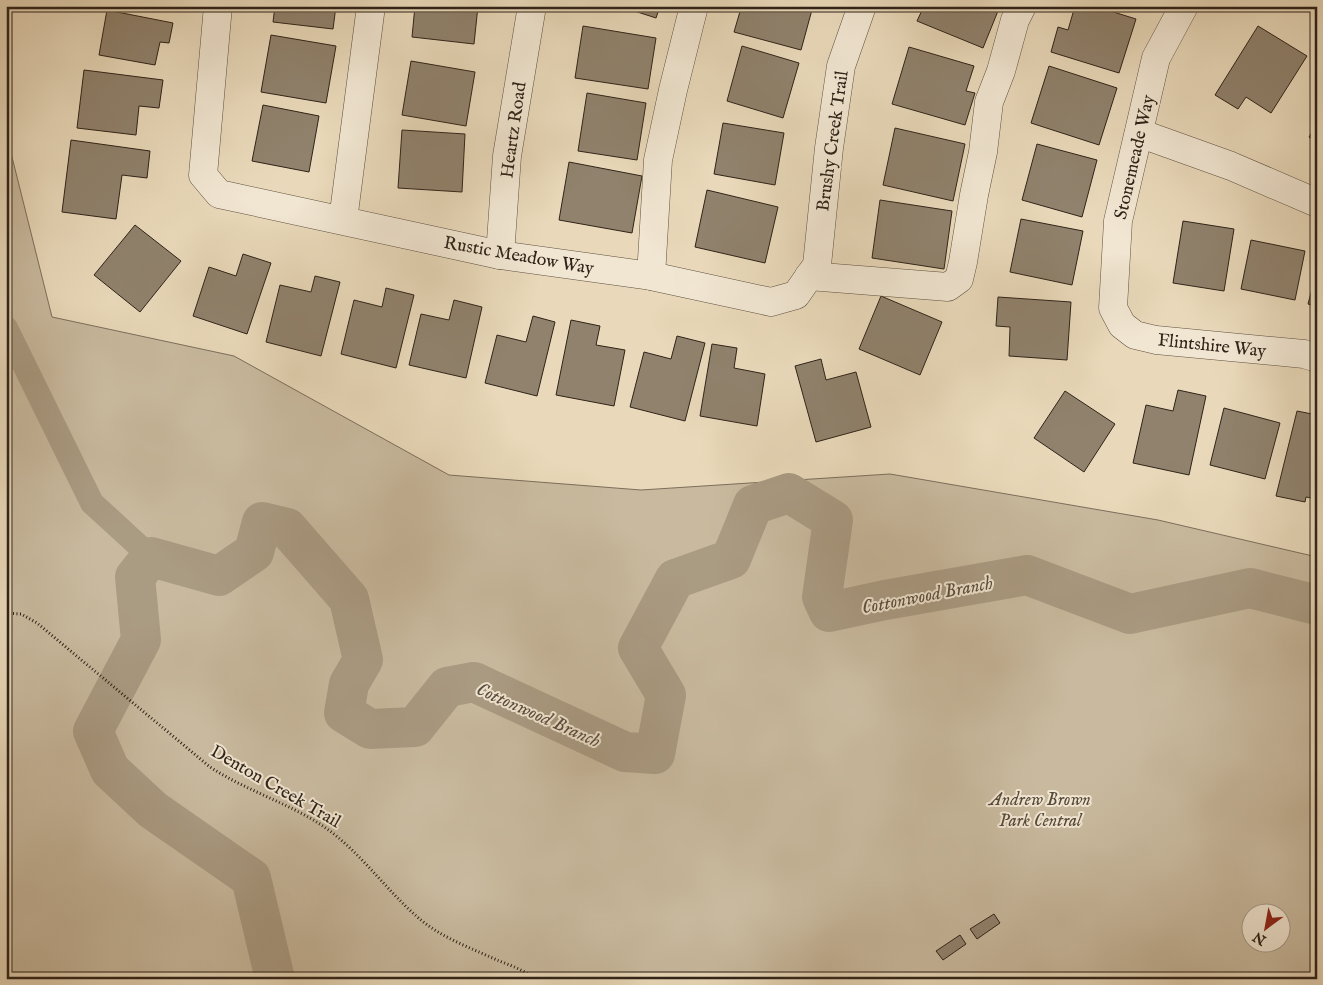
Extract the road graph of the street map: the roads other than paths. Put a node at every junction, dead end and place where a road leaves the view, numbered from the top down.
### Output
1 (218, 6) edge
2 (371, 6) edge
3 (532, 6) edge
4 (694, 6) edge
5 (862, 6) edge
6 (1022, 6) edge
7 (1184, 6) edge
8 (1139, 133) junction
9 (1317, 203) edge
10 (343, 220) junction
11 (500, 255) junction
12 (651, 276) junction
13 (809, 276) junction
14 (1117, 314) joint
15 (1317, 358) edge

1 - 10 street, Rustic Meadow Way
2 - 10 street
3 - 11 street, Heartz Road
4 - 12 street
5 - 13 street, Brushy Creek Trail
6 - 13 street
7 - 8 street, Stonemeade Way
8 - 9 street
8 - 14 street, Stonemeade Way
10 - 11 street, Rustic Meadow Way
11 - 12 street, Rustic Meadow Way
12 - 13 street, Rustic Meadow Way
14 - 15 street, Flintshire Way

